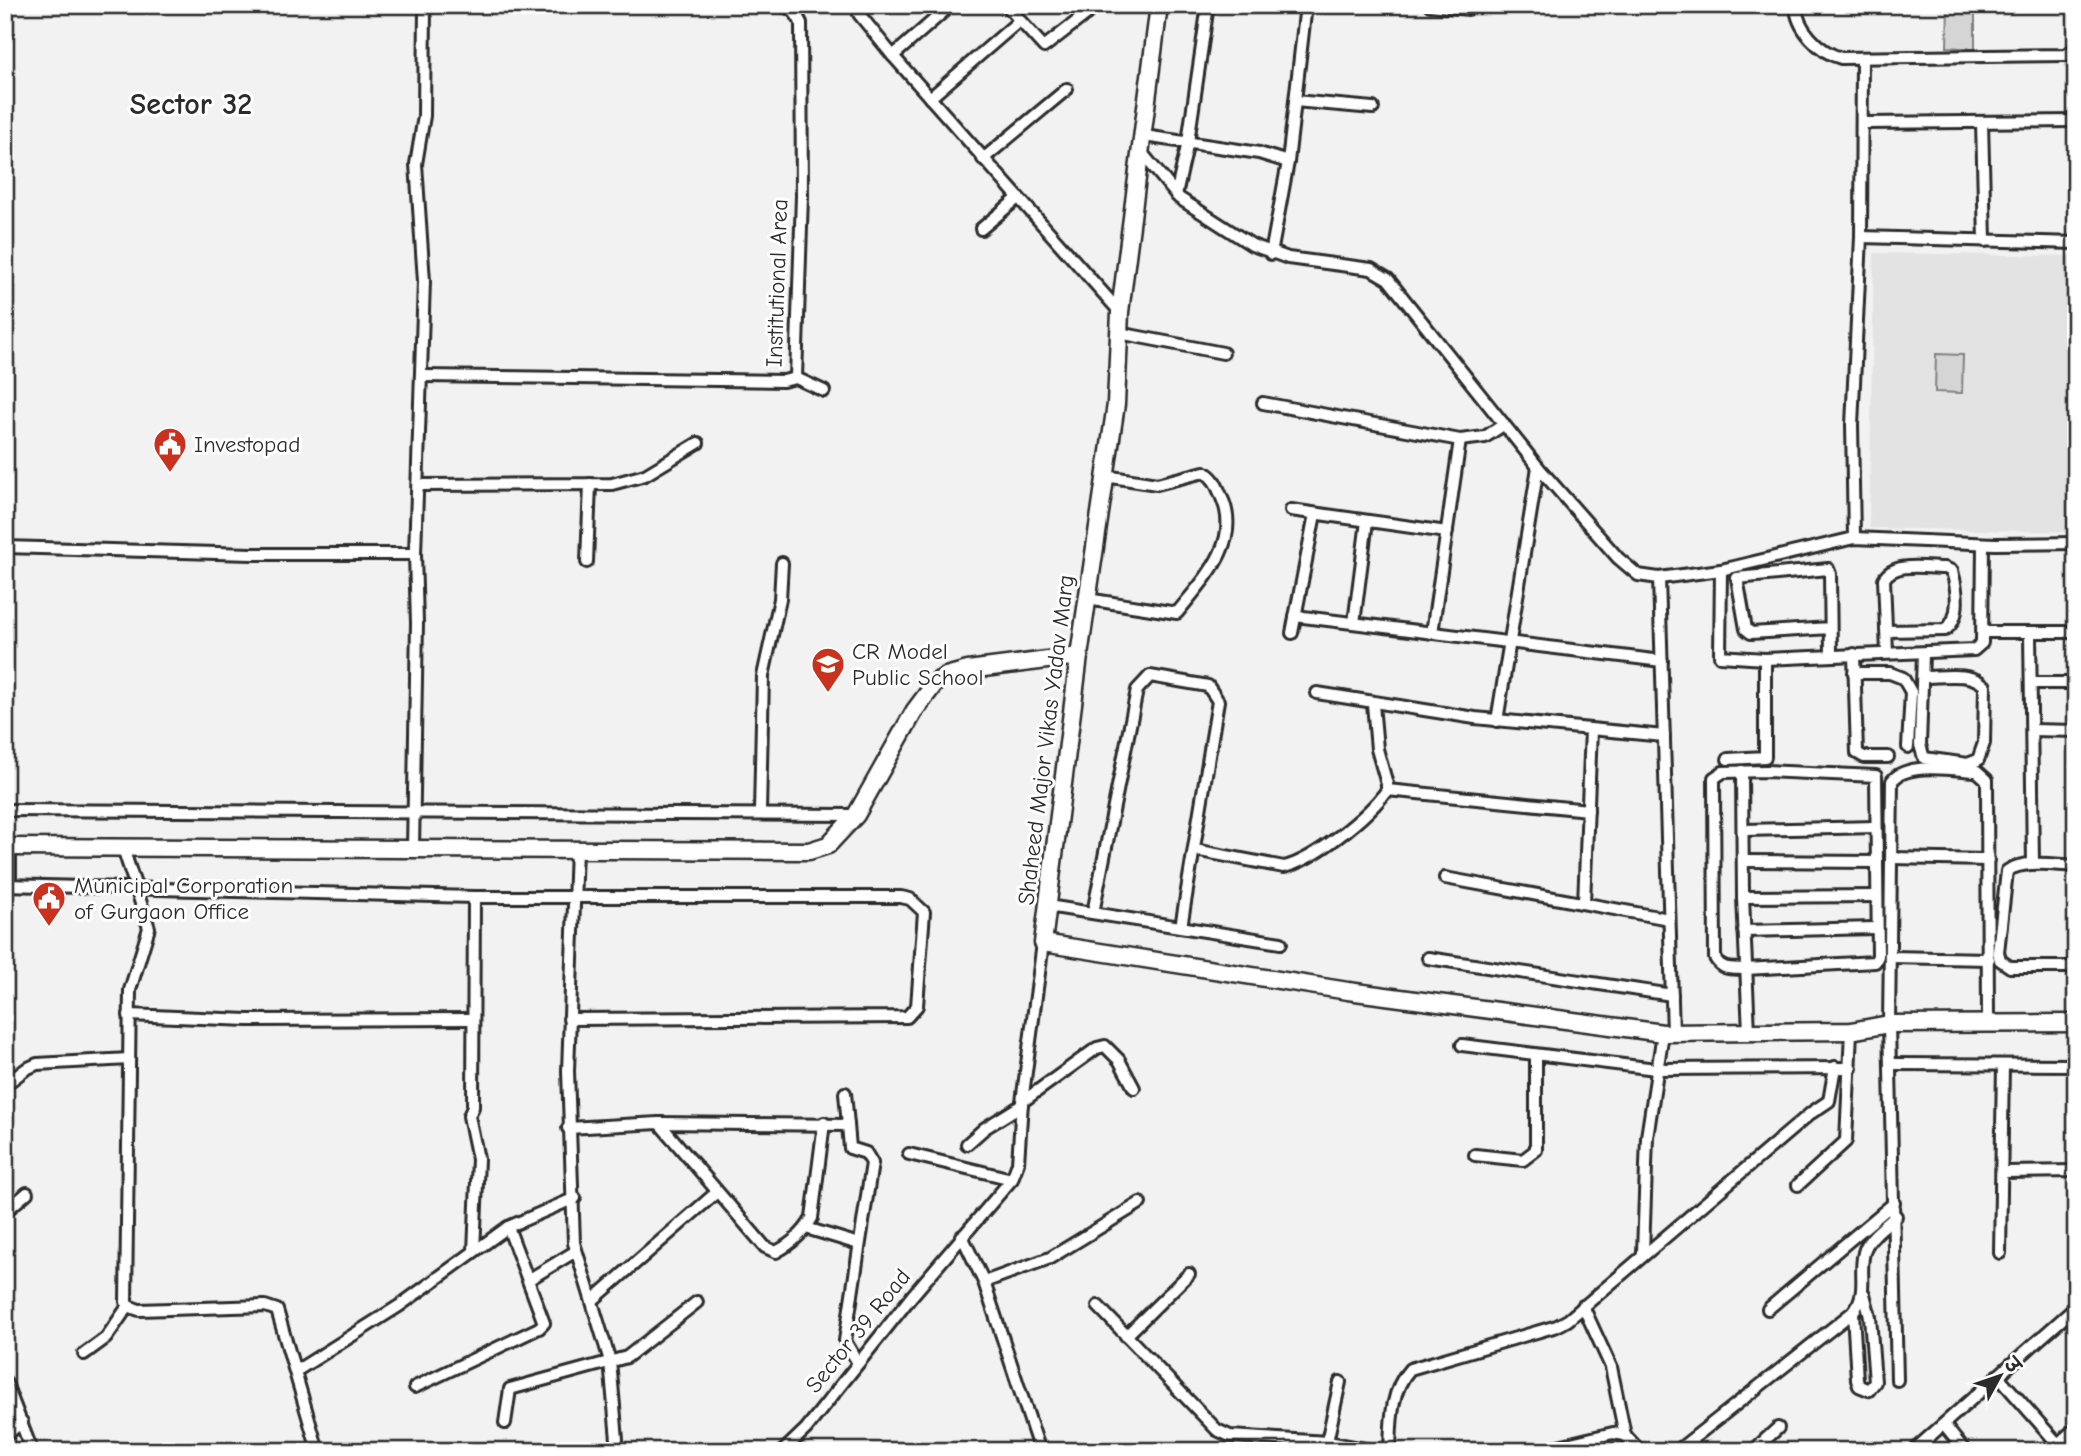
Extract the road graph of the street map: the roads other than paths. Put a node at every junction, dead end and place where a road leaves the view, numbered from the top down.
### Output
1 (425, 5) edge
2 (772, 5) edge
3 (856, 5) edge
4 (951, 5) edge
5 (1006, 5) edge
6 (1098, 5) edge
7 (1159, 5) edge
8 (1208, 5) edge
9 (1306, 5) edge
10 (1430, 5) edge
11 (1796, 5) edge
12 (1468, 9) dead end
13 (1019, 21) junction
14 (2076, 48) edge
15 (892, 56) junction
16 (1862, 58) junction
17 (1067, 89) dead end
18 (930, 98) junction
19 (1295, 101) junction
20 (1373, 108) dead end
21 (2076, 121) edge
22 (1983, 122) junction
23 (1864, 123) junction
24 (1144, 136) junction
25 (1188, 142) junction
26 (1142, 153) junction
27 (984, 159) junction
28 (1288, 162) junction
29 (1176, 195) junction
30 (1018, 198) junction
31 (981, 229) dead end
32 (1861, 237) junction
33 (1985, 241) junction
34 (2076, 243) edge
35 (1271, 254) junction
36 (1120, 312) junction
37 (1119, 333) junction
38 (1223, 353) dead end
39 (423, 376) junction
40 (796, 378) junction
41 (824, 391) dead end
42 (1263, 403) dead end
43 (1503, 425) junction
44 (1460, 440) junction
45 (698, 443) dead end
46 (1538, 467) junction
47 (1105, 476) junction
48 (590, 484) junction
49 (419, 485) junction
50 (1291, 510) dead end
51 (1315, 514) junction
52 (1367, 521) junction
53 (1447, 532) junction
54 (1854, 538) junction
55 (2076, 543) edge
56 (1983, 544) junction
57 (5, 547) edge
58 (415, 554) junction
59 (587, 562) dead end
60 (782, 563) dead end
61 (1720, 569) junction
62 (1659, 578) junction
63 (1087, 599) junction
64 (1295, 616) junction
65 (1354, 623) junction
66 (1830, 628) junction
67 (1886, 631) junction
68 (1983, 632) junction
69 (2076, 632) edge
70 (1292, 633) dead end
71 (1432, 633) junction
72 (2030, 633) junction
73 (1510, 643) junction
74 (1887, 653) junction
75 (1923, 653) junction
76 (1854, 654) junction
77 (1831, 655) junction
78 (1079, 656) junction
79 (1765, 659) junction
80 (1662, 661) junction
81 (1854, 673) junction
82 (1923, 677) junction
83 (2031, 683) junction
84 (2076, 683) edge
85 (1317, 693) dead end
86 (1373, 704) junction
87 (1497, 721) junction
88 (1591, 730) junction
89 (2032, 730) junction
90 (2076, 731) edge
91 (1664, 736) junction
92 (1908, 747) dead end
93 (1888, 757) dead end
94 (1728, 760) dead end
95 (1742, 771) junction
96 (1388, 790) junction
97 (5, 810) edge
98 (1588, 810) junction
99 (413, 811) junction
100 (760, 812) junction
101 (856, 815) junction
102 (1876, 827) junction
103 (1744, 830) junction
104 (7, 847) edge
105 (123, 848) junction
106 (412, 849) junction
107 (576, 849) junction
108 (1195, 850) junction
109 (1892, 858) junction
110 (1988, 860) junction
111 (1743, 861) junction
112 (1877, 862) junction
113 (2033, 864) junction
114 (2076, 866) edge
115 (1445, 878) dead end
116 (8, 884) edge
117 (138, 890) junction
118 (574, 895) junction
119 (1877, 895) junction
120 (474, 897) junction
121 (1743, 897) junction
122 (1584, 903) junction
123 (1048, 906) junction
124 (1093, 913) junction
125 (1670, 919) junction
126 (1181, 927) junction
127 (1877, 928) junction
128 (1744, 931) junction
129 (1043, 943) junction
130 (1281, 943) dead end
131 (1890, 957) junction
132 (1428, 958) dead end
133 (1989, 959) junction
134 (2076, 967) edge
135 (1745, 969) junction
136 (1672, 995) junction
137 (129, 1015) junction
138 (473, 1018) junction
139 (569, 1019) junction
140 (2076, 1023) edge
141 (1889, 1024) junction
142 (1988, 1024) junction
143 (1851, 1031) junction
144 (1749, 1032) junction
145 (1668, 1033) junction
146 (1462, 1045) dead end
147 (1536, 1056) junction
148 (129, 1059) junction
149 (1890, 1064) junction
150 (2076, 1065) edge
151 (2003, 1066) junction
152 (1835, 1067) junction
153 (1851, 1068) junction
154 (1656, 1069) junction
155 (5, 1085) edge
156 (1134, 1088) dead end
157 (845, 1093) dead end
158 (1022, 1103) junction
159 (659, 1123) junction
160 (824, 1123) junction
161 (848, 1125) junction
162 (568, 1128) junction
163 (967, 1144) dead end
164 (909, 1154) dead end
165 (1475, 1155) dead end
166 (2076, 1171) edge
167 (2004, 1172) junction
168 (1012, 1179) junction
169 (1798, 1185) dead end
170 (27, 1192) dead end
171 (717, 1192) junction
172 (575, 1198) junction
173 (1140, 1203) dead end
174 (1894, 1203) junction
175 (5, 1212) edge
176 (1896, 1216) junction
177 (508, 1227) junction
178 (806, 1228) junction
179 (962, 1236) junction
180 (859, 1244) junction
181 (474, 1251) junction
182 (576, 1251) junction
183 (1643, 1253) junction
184 (2000, 1253) dead end
185 (1189, 1274) dead end
186 (528, 1280) junction
187 (984, 1282) junction
188 (1864, 1294) junction
189 (593, 1300) junction
190 (697, 1302) dead end
191 (128, 1306) junction
192 (1098, 1306) dead end
193 (1583, 1306) junction
194 (2076, 1307) edge
195 (1768, 1309) dead end
196 (1853, 1312) junction
197 (1126, 1336) junction
198 (84, 1354) dead end
199 (610, 1361) junction
200 (858, 1363) junction
201 (296, 1371) junction
202 (1998, 1376) junction
203 (1897, 1380) dead end
204 (5, 1381) edge
205 (1340, 1382) dead end
206 (415, 1387) dead end
207 (22, 1422) junction
208 (505, 1423) dead end
209 (1944, 1425) junction
210 (1778, 1428) dead end
211 (2076, 1428) edge
212 (1625, 1435) junction
213 (5, 1436) edge
214 (1326, 1447) edge
215 (2061, 1448) edge
216 (32, 1451) edge
217 (318, 1451) edge
218 (618, 1451) edge
219 (783, 1451) edge
220 (1040, 1451) edge
221 (1377, 1451) edge
222 (1390, 1451) edge
223 (1537, 1451) edge
224 (1640, 1451) edge
225 (1678, 1451) edge
226 (1753, 1451) edge
227 (1913, 1451) edge
228 (1965, 1451) edge

1 - 39 street
2 - 40 street, Institutional Area
3 - 15 street
4 - 15 street
5 - 13 street
6 - 13 street
7 - 24 street, Shaheed Major Vikas Yadav Marg
8 - 25 street
9 - 19 street
10 - 12 street
11 - 16 street
13 - 18 street
14 - 16 street
15 - 18 street
16 - 23 street
17 - 27 street
18 - 27 street
19 - 20 street
19 - 28 street
21 - 22 street
22 - 23 street
22 - 33 street
23 - 32 street
24 - 25 street
24 - 26 street, Shaheed Major Vikas Yadav Marg
25 - 28 street
25 - 29 street
26 - 29 street
26 - 36 street, Shaheed Major Vikas Yadav Marg
27 - 30 street
28 - 35 street
29 - 35 street
30 - 31 street
30 - 36 street
32 - 33 street
32 - 54 street
33 - 34 street
35 - 43 street
36 - 37 street, Shaheed Major Vikas Yadav Marg
37 - 38 street
37 - 47 street, Shaheed Major Vikas Yadav Marg
39 - 40 street, Institutional Area
39 - 49 street
40 - 41 street
42 - 44 street
43 - 44 street
43 - 46 street
44 - 53 street
45 - 48 street
46 - 62 street
46 - 73 street
47 - 63 street, Shaheed Major Vikas Yadav Marg
47 - 63 street
48 - 49 street
48 - 59 street
49 - 58 street
50 - 51 street
51 - 52 street
51 - 64 street
52 - 53 street
52 - 65 street
53 - 71 street
54 - 56 street
54 - 61 street
55 - 56 street
56 - 68 street
57 - 58 street
58 - 99 street
60 - 100 street
61 - 62 street
61 - 79 street
62 - 80 street
63 - 78 street, Shaheed Major Vikas Yadav Marg
64 - 65 street
64 - 70 street
65 - 71 street
66 - 66 street
66 - 77 street
67 - 67 street
67 - 74 street
68 - 72 street
68 - 75 street
69 - 72 street
71 - 73 street
72 - 83 street
73 - 80 street
73 - 87 street
74 - 75 street
74 - 76 street
75 - 82 street
76 - 77 street
76 - 81 street
77 - 79 street
78 - 101 street
78 - 123 street, Shaheed Major Vikas Yadav Marg
79 - 94 street
80 - 91 street
81 - 92 street
81 - 93 street
82 - 82 street
83 - 84 street
83 - 89 street
85 - 86 street
86 - 87 street
86 - 96 street
87 - 88 street
88 - 91 street
88 - 98 street
89 - 90 street
89 - 113 street
91 - 125 street
95 - 102 street
95 - 103 street
95 - 135 street
96 - 98 street
96 - 108 street
97 - 99 street
98 - 122 street
99 - 100 street
99 - 106 street
100 - 101 street
101 - 107 street
102 - 103 street
102 - 112 street
103 - 111 street
104 - 105 street
104 - 116 street
105 - 106 street
105 - 117 street
106 - 107 street
107 - 118 street
108 - 124 street
108 - 126 street
109 - 110 street
109 - 110 street
109 - 131 street
110 - 133 street
111 - 112 street
111 - 121 street
112 - 119 street
113 - 114 street
113 - 134 street
115 - 122 street
116 - 117 street
117 - 120 street
117 - 137 street
118 - 120 street
118 - 139 street
118 - 139 street
119 - 121 street
119 - 127 street
120 - 138 street
121 - 128 street
122 - 125 street
123 - 124 street
123 - 129 street, Shaheed Major Vikas Yadav Marg
124 - 126 street
125 - 136 street
126 - 130 street
127 - 128 street
127 - 135 street
128 - 135 street
129 - 145 street
129 - 158 street, Shaheed Major Vikas Yadav Marg
131 - 133 street
131 - 141 street
132 - 136 street
133 - 142 street
135 - 144 street
136 - 145 street
137 - 138 street
137 - 148 street
138 - 181 street
139 - 162 street
140 - 142 street
141 - 142 street
141 - 143 street
141 - 149 street
143 - 144 street
143 - 153 street
144 - 145 street
145 - 154 street
146 - 147 street
147 - 154 street
147 - 165 street
148 - 155 street
148 - 191 street
149 - 151 street
149 - 174 street
150 - 151 street
151 - 167 street
152 - 153 street
152 - 154 street
152 - 183 street
153 - 169 street
154 - 183 street
156 - 158 street
157 - 161 street
158 - 163 street
158 - 168 street, Shaheed Major Vikas Yadav Marg
159 - 160 street
159 - 162 street
159 - 171 street
160 - 161 street
160 - 178 street
161 - 180 street
162 - 172 street
164 - 168 street
166 - 167 street
167 - 184 street
168 - 179 street, Shaheed Major Vikas Yadav Marg
170 - 175 street
171 - 178 street
171 - 189 street
172 - 177 street
172 - 182 street
173 - 187 street
174 - 176 street
174 - 195 street
176 - 188 street
176 - 203 street
177 - 181 street
177 - 186 street
178 - 180 street
179 - 187 street
179 - 200 street, Sector 39 Road
180 - 200 street
181 - 201 street
182 - 186 street
182 - 189 street
183 - 193 street
185 - 197 street
186 - 206 street
187 - 220 street
188 - 196 street
188 - 196 street
189 - 199 street
190 - 199 street
191 - 198 street
191 - 201 street
192 - 197 street
193 - 212 street
193 - 222 street
194 - 202 street
196 - 225 street
197 - 214 street
199 - 208 street
199 - 218 street
200 - 219 street, Sector 39 Road
201 - 217 street
202 - 209 street
202 - 215 street
204 - 207 street
205 - 214 street
207 - 213 street
207 - 216 street
209 - 227 street
209 - 228 street
210 - 226 street
211 - 215 street
212 - 223 street
212 - 224 street
214 - 221 street

